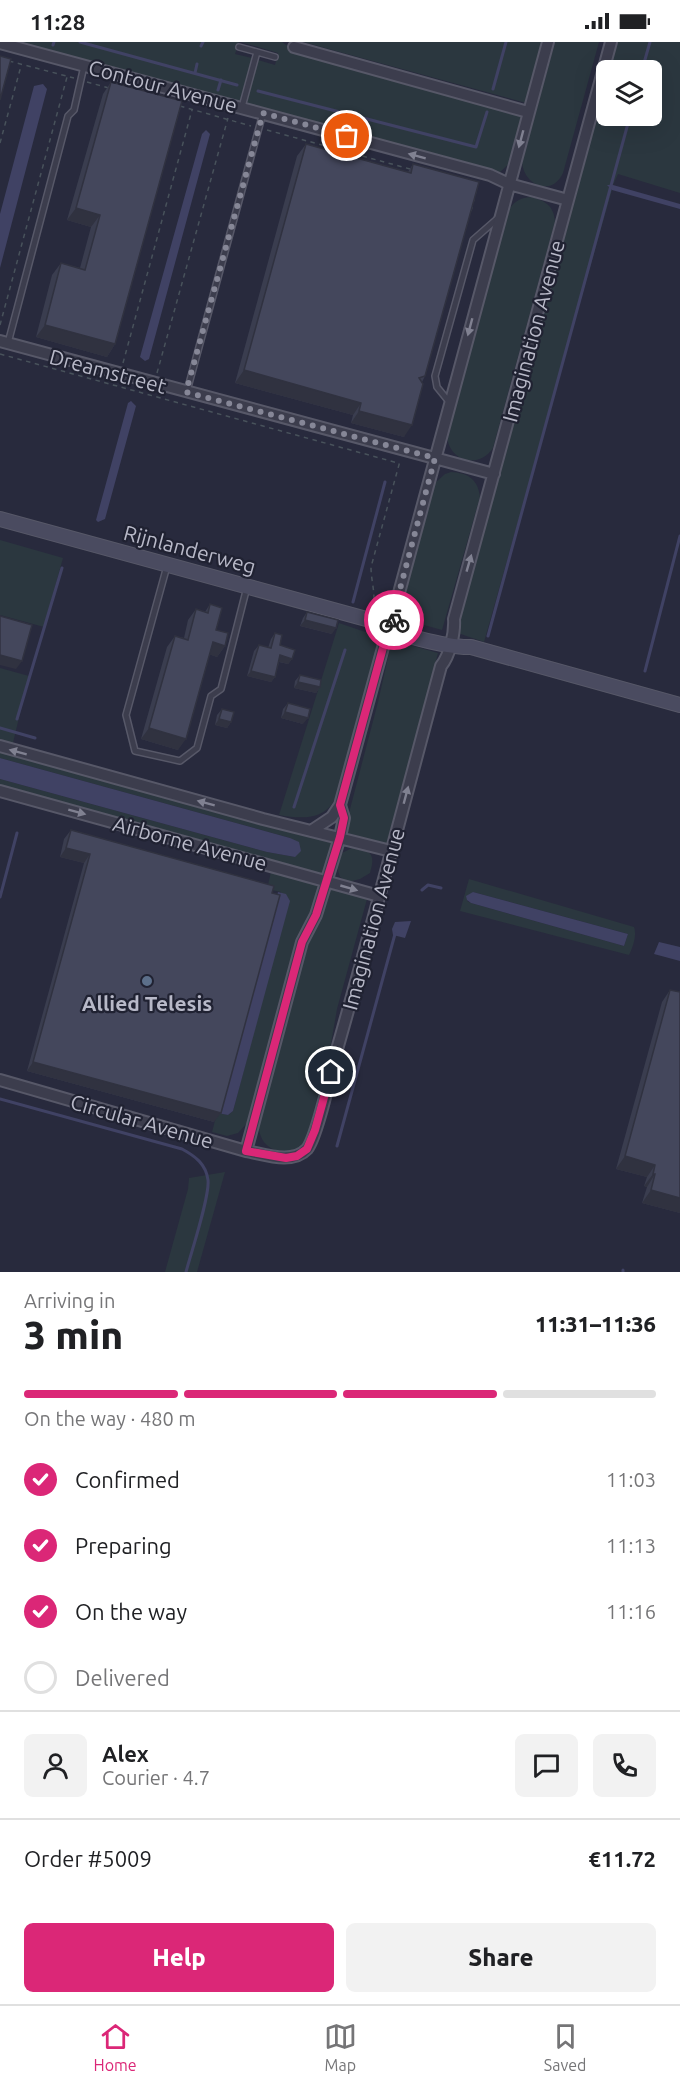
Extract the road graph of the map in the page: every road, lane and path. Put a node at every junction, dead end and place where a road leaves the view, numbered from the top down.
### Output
1 (548, 42) edge
2 (611, 42) edge
3 (0, 43) edge
4 (239, 47) dead end
5 (294, 47) dead end
6 (257, 52) junction
7 (275, 57) dead end
8 (0, 59) edge
9 (84, 64) junction
10 (21, 65) junction
11 (68, 77) junction
12 (80, 80) junction
13 (114, 89) edge
14 (181, 106) edge
15 (242, 107) junction
16 (192, 109) junction
17 (528, 112) junction
18 (263, 113) junction
19 (228, 118) junction
20 (260, 128) junction
21 (0, 143) edge
22 (409, 168) dead end
23 (473, 171) junction
24 (509, 184) junction
25 (568, 200) junction
26 (499, 218) junction
27 (468, 220) edge
28 (0, 325) edge
29 (4, 342) edge
30 (0, 354) edge
31 (120, 374) junction
32 (154, 384) junction
33 (186, 392) junction
34 (450, 403) junction
35 (403, 450) junction
36 (435, 458) junction
37 (400, 463) junction
38 (494, 474) junction
39 (0, 519) edge
40 (167, 565) junction
41 (247, 586) junction
42 (370, 620) junction
43 (390, 625) junction
44 (447, 640) junction
45 (680, 705) edge
46 (0, 746) edge
47 (0, 791) edge
48 (340, 805) junction
49 (311, 831) junction
50 (340, 837) junction
51 (391, 851) junction
52 (328, 882) junction
53 (379, 896) junction
54 (0, 1080) edge
55 (246, 1151) junction
56 (286, 1158) joint

1 - 17 street
2 - 25 street, Imagination Avenue
3 - 9 street, Contour Avenue
4 - 6 lane
5 - 17 street
6 - 7 lane
6 - 15 lane
8 - 10 path, Contour Avenue
9 - 12 lane
9 - 15 street, Contour Avenue
10 - 11 path, Contour Avenue
10 - 21 path
11 - 12 path, Contour Avenue
11 - 28 path
12 - 13 path, Contour Avenue
12 - 29 lane
14 - 16 path, Contour Avenue
15 - 18 street, Contour Avenue
16 - 19 path, Contour Avenue
16 - 31 path
17 -> 24 street
18 - 20 lane
23 -> 18 street, Contour Avenue
19 - 20 path, Contour Avenue
19 - 32 path
20 - 22 path, Contour Avenue
20 - 33 lane
23 - 24 street, Contour Avenue
23 - 27 path
24 - 25 street, Contour Avenue
24 - 26 street
25 - 38 street, Imagination Avenue
26 -> 34 street
26 - 34 lane
29 - 31 street, Dreamstreet
30 - 37 path, Dreamstreet
31 - 32 street, Dreamstreet
32 - 33 street, Dreamstreet
33 - 35 street, Dreamstreet
34 - 36 street
35 - 36 street, Dreamstreet
35 - 37 path
36 - 38 street, Dreamstreet
36 - 43 street
37 - 42 path
44 -> 38 street, Imagination Avenue
39 - 40 street, Rijnlanderweg
40 - 41 street, Rijnlanderweg
40 - 41 lane
41 - 42 street, Rijnlanderweg
42 - 43 street, Rijnlanderweg
43 - 44 street, Rijnlanderweg
43 - 48 street
44 - 45 street, Rijnlanderweg
51 -> 44 street, Imagination Avenue
49 -> 46 street, Airborne Avenue
47 -> 52 street, Airborne Avenue
48 - 49 street
48 - 50 street
49 - 50 street, Airborne Avenue
50 - 51 street, Airborne Avenue
50 - 52 street
51 - 53 street, Imagination Avenue
52 -> 53 street, Airborne Avenue
52 - 55 street
53 - 56 street, Imagination Avenue
54 - 55 street, Circular Avenue
55 - 56 street, Circular Avenue

